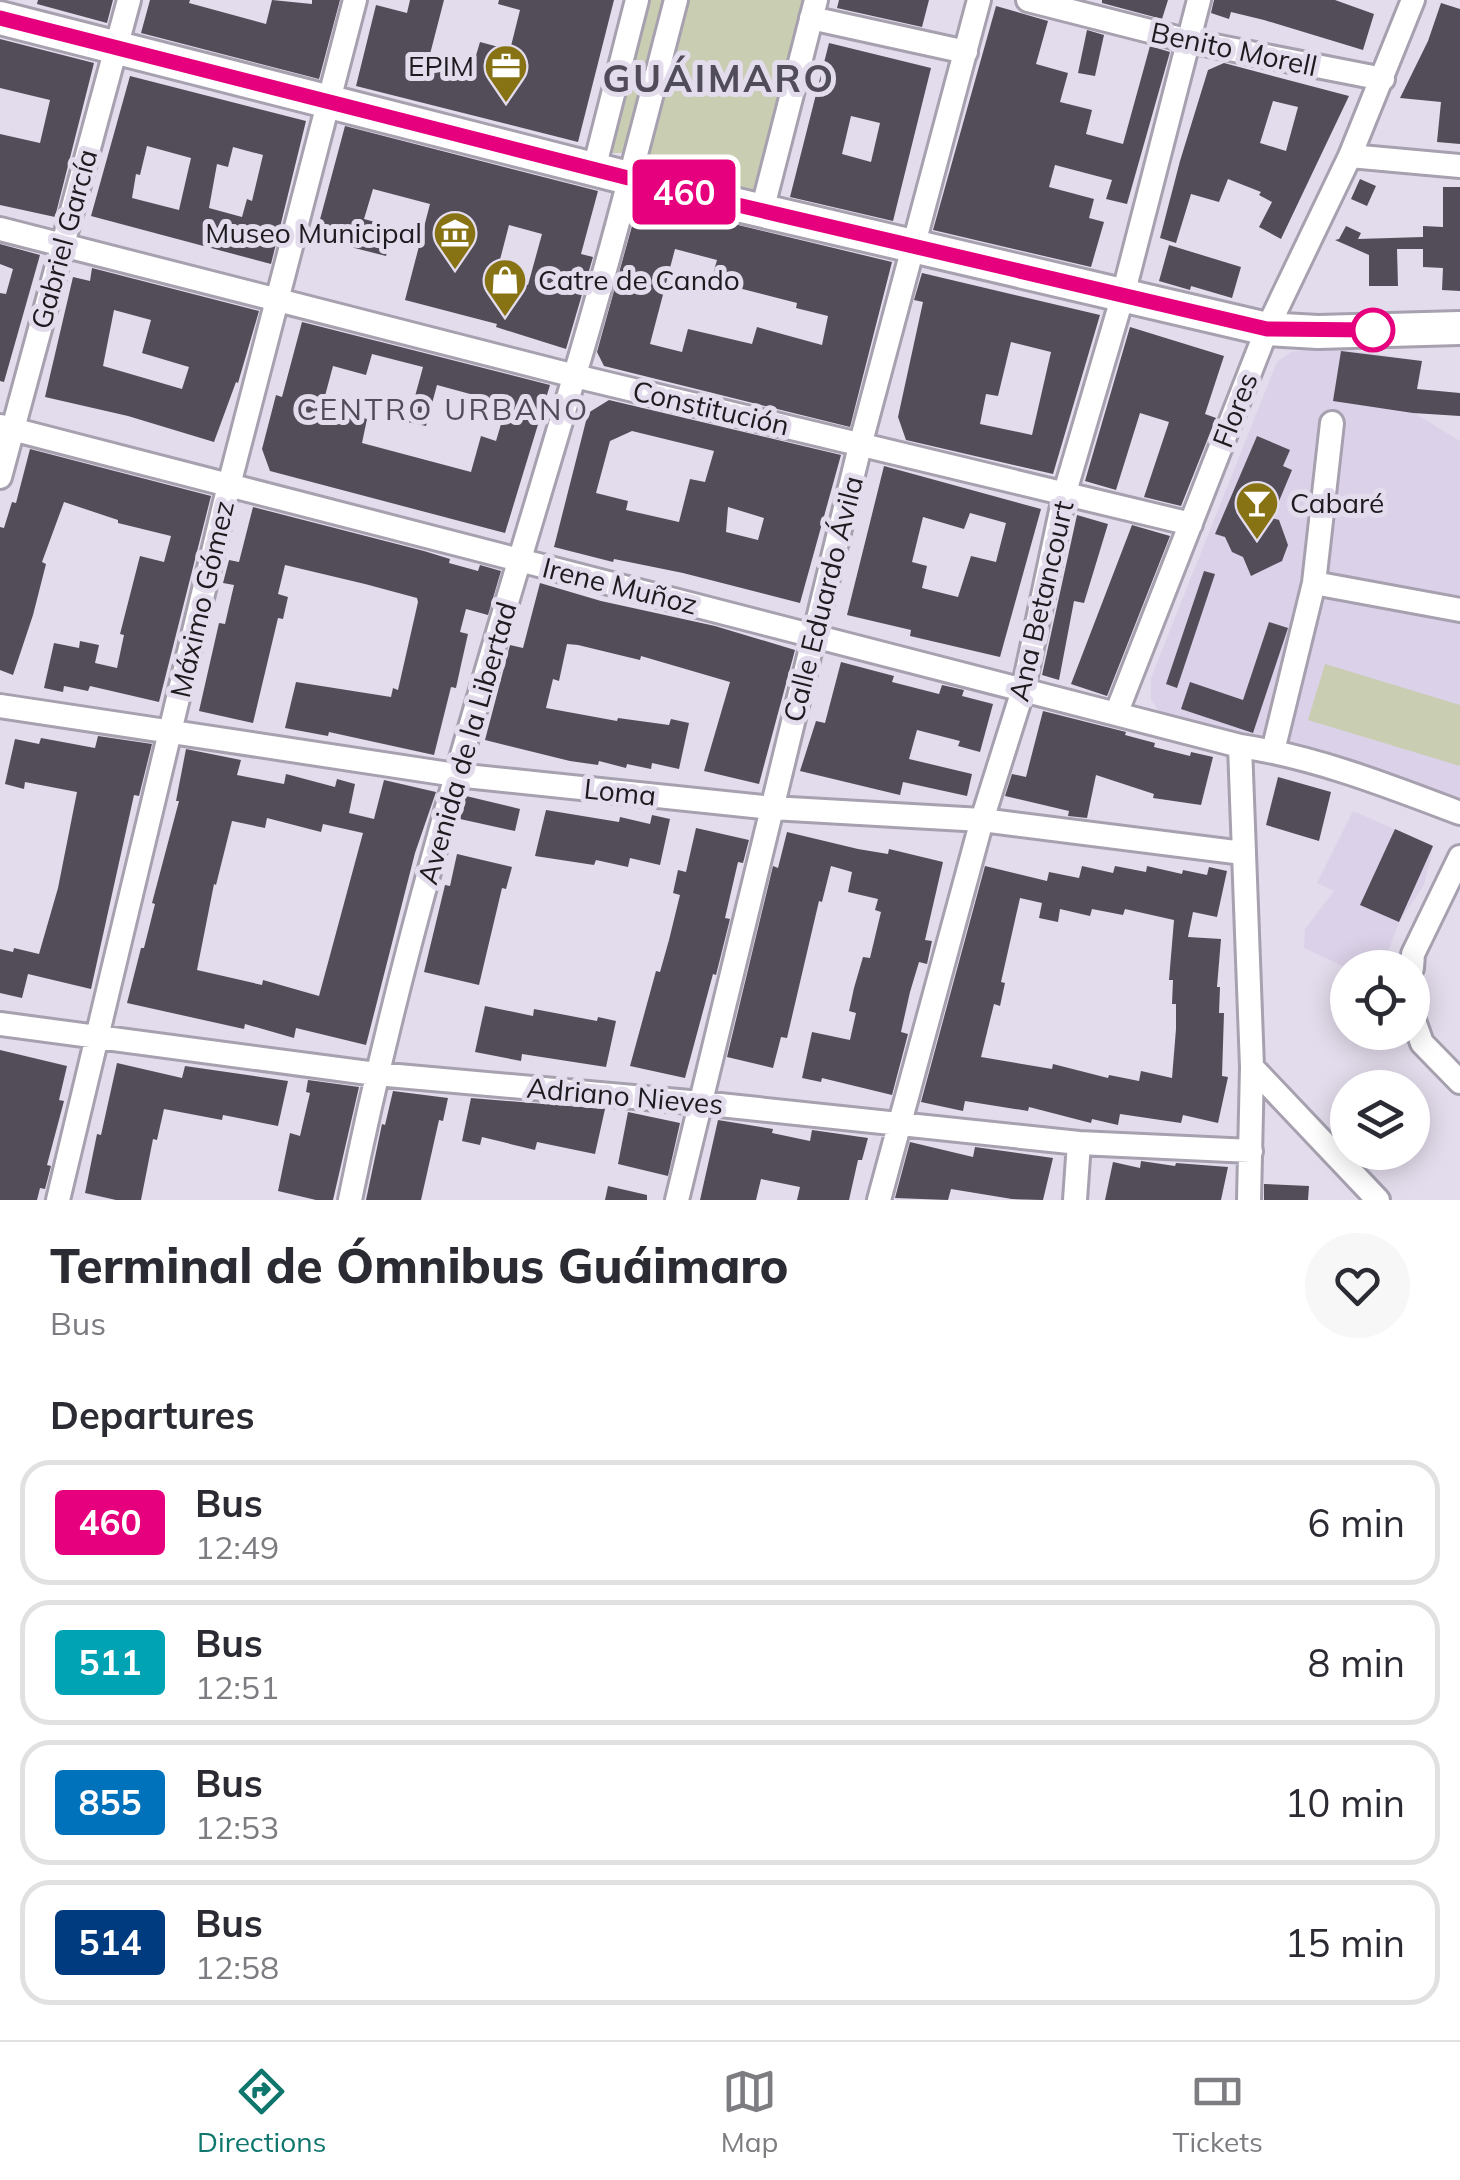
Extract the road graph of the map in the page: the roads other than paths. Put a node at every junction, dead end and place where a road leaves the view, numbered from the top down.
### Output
1 (128, 0) edge
2 (356, 0) edge
3 (637, 0) edge
4 (676, 0) edge
5 (979, 0) edge
6 (1028, 0) edge
7 (1199, 0) edge
8 (1413, 0) edge
9 (814, 9) edge
10 (0, 18) edge
11 (1188, 42) junction
12 (116, 49) junction
13 (966, 52) junction
14 (1382, 79) junction
15 (329, 102) junction
16 (1350, 156) junction
17 (1460, 166) edge
18 (594, 169) junction
19 (630, 178) junction
20 (762, 211) junction
21 (0, 229) edge
22 (63, 245) junction
23 (914, 248) junction
24 (1123, 295) junction
25 (279, 298) junction
26 (1460, 328) edge
27 (1267, 329) junction
28 (575, 376) junction
29 (1332, 422) dead end
30 (7, 428) edge
31 (860, 442) junction
32 (0, 478) edge
33 (228, 485) junction
34 (1065, 492) junction
35 (1191, 524) junction
36 (520, 560) junction
37 (1314, 583) junction
38 (1460, 610) edge
39 (814, 636) junction
40 (1023, 690) junction
41 (0, 706) edge
42 (1116, 714) junction
43 (171, 734) junction
44 (1240, 746) junction
45 (1273, 750) junction
46 (456, 775) junction
47 (772, 808) junction
48 (1460, 813) edge
49 (982, 820) junction
50 (1243, 854) junction
51 (1460, 857) edge
52 (1415, 950) edge
53 (0, 1024) edge
54 (96, 1039) junction
55 (1429, 1050) edge
56 (1252, 1068) junction
57 (376, 1074) junction
58 (1460, 1082) edge
59 (701, 1103) junction
60 (898, 1125) junction
61 (1079, 1144) junction
62 (1251, 1150) junction
63 (58, 1200) edge
64 (350, 1200) edge
65 (677, 1200) edge
66 (879, 1200) edge
67 (1075, 1200) edge
68 (1249, 1200) edge
69 (1378, 1200) edge

1 - 12 street, Gabriel García
2 - 15 street, Máximo Gómez
3 - 18 street
4 - 19 street, Avenida de la Libertad
5 - 13 street, Calle Eduardo Ávila
6 - 11 street, Benito Morell
7 - 11 street, Ana Betancourt
8 - 14 street, Flores
9 - 13 street
9 - 20 street
10 - 12 highway
11 - 14 street, Benito Morell
11 - 24 street, Ana Betancourt
12 - 15 highway
12 - 22 street, Gabriel García
13 - 23 street, Calle Eduardo Ávila
14 - 16 street, Flores
15 - 18 highway
15 - 25 street, Máximo Gómez
16 - 17 street
16 - 27 street, Flores
18 - 19 highway
19 - 20 highway
19 - 28 street, Avenida de la Libertad
20 - 23 highway
21 - 22 street, Constitución
22 - 25 street, Constitución
22 - 30 street, Gabriel García
23 - 24 highway
23 - 31 street, Calle Eduardo Ávila
24 - 27 highway
24 - 34 street, Ana Betancourt
25 - 28 street, Constitución
25 - 33 street, Máximo Gómez
26 - 27 highway
27 - 35 street, Flores
28 - 31 street, Constitución
28 - 36 street, Avenida de la Libertad
29 - 37 street
30 - 32 street, Gabriel García
30 - 33 street, Irene Muñoz
31 - 34 street, Constitución
31 - 39 street, Calle Eduardo Ávila
33 - 36 street, Irene Muñoz
33 - 43 street, Máximo Gómez
34 - 35 street, Constitución
34 - 40 street, Ana Betancourt
35 - 42 street, Flores
36 - 39 street, Irene Muñoz
36 - 46 street, Avenida de la Libertad
37 - 38 street
37 - 45 street
39 - 40 street, Irene Muñoz
39 - 47 street, Calle Eduardo Ávila
40 - 42 street, Irene Muñoz
40 - 49 street, Ana Betancourt
41 - 43 street, Loma
42 - 44 street, Irene Muñoz
43 - 46 street, Loma
43 - 54 street, Máximo Gómez
44 - 45 street, Irene Muñoz
44 - 50 street
45 - 48 street, Irene Muñoz
46 - 47 street, Loma
46 - 57 street, Avenida de la Libertad
47 - 49 street, Loma
47 - 59 street, Calle Eduardo Ávila
49 - 50 street, Loma
49 - 60 street, Ana Betancourt
50 - 56 street
51 - 52 street
53 - 54 street, Adriano Nieves
54 - 57 street, Adriano Nieves
54 - 63 street, Máximo Gómez
55 - 58 street
56 - 62 street
56 - 69 street
57 - 59 street, Adriano Nieves
57 - 64 street, Avenida de la Libertad
59 - 60 street, Adriano Nieves
59 - 65 street, Calle Eduardo Ávila
60 - 61 street, Adriano Nieves
60 - 66 street, Ana Betancourt
61 - 62 street, Adriano Nieves
61 - 67 street
62 - 68 street

